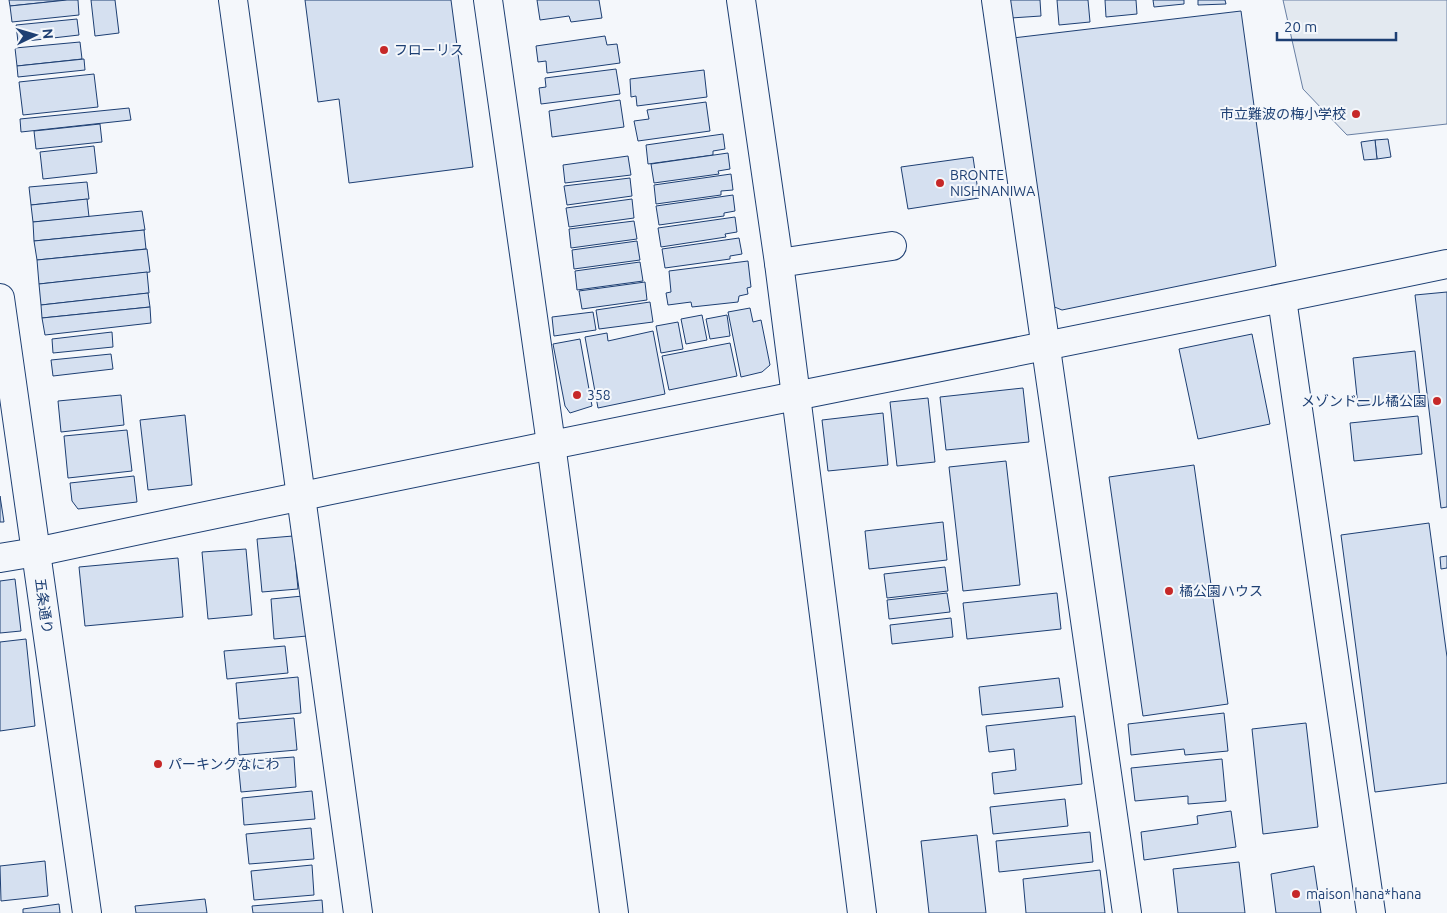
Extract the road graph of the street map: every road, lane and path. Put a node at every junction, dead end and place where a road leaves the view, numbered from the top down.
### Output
1 (232, 0) edge
2 (488, 0) edge
3 (741, 0) edge
4 (996, 0) edge
5 (892, 246) dead end
6 (779, 263) junction
7 (1447, 264) edge
8 (0, 298) edge
9 (1282, 299) junction
10 (3, 347) edge
11 (1046, 347) junction
12 (796, 395) junction
13 (551, 444) junction
14 (301, 495) junction
15 (36, 552) junction
16 (0, 558) edge
17 (87, 913) edge
18 (358, 913) edge
19 (614, 913) edge
20 (862, 913) edge
21 (1127, 913) edge
22 (1371, 913) edge

1 - 14 street
2 - 13 street
3 - 6 street
4 - 11 street
5 - 6 street
6 - 12 street
7 - 9 street
8 - 10 street, 五条通り
9 - 11 street
9 - 22 street
10 - 15 street, 五条通り
11 - 12 street
11 - 21 street
12 - 13 street
12 - 20 street
13 - 14 street
13 - 19 street
14 - 15 street
14 - 18 street
15 - 16 street
15 - 17 street, 五条通り

